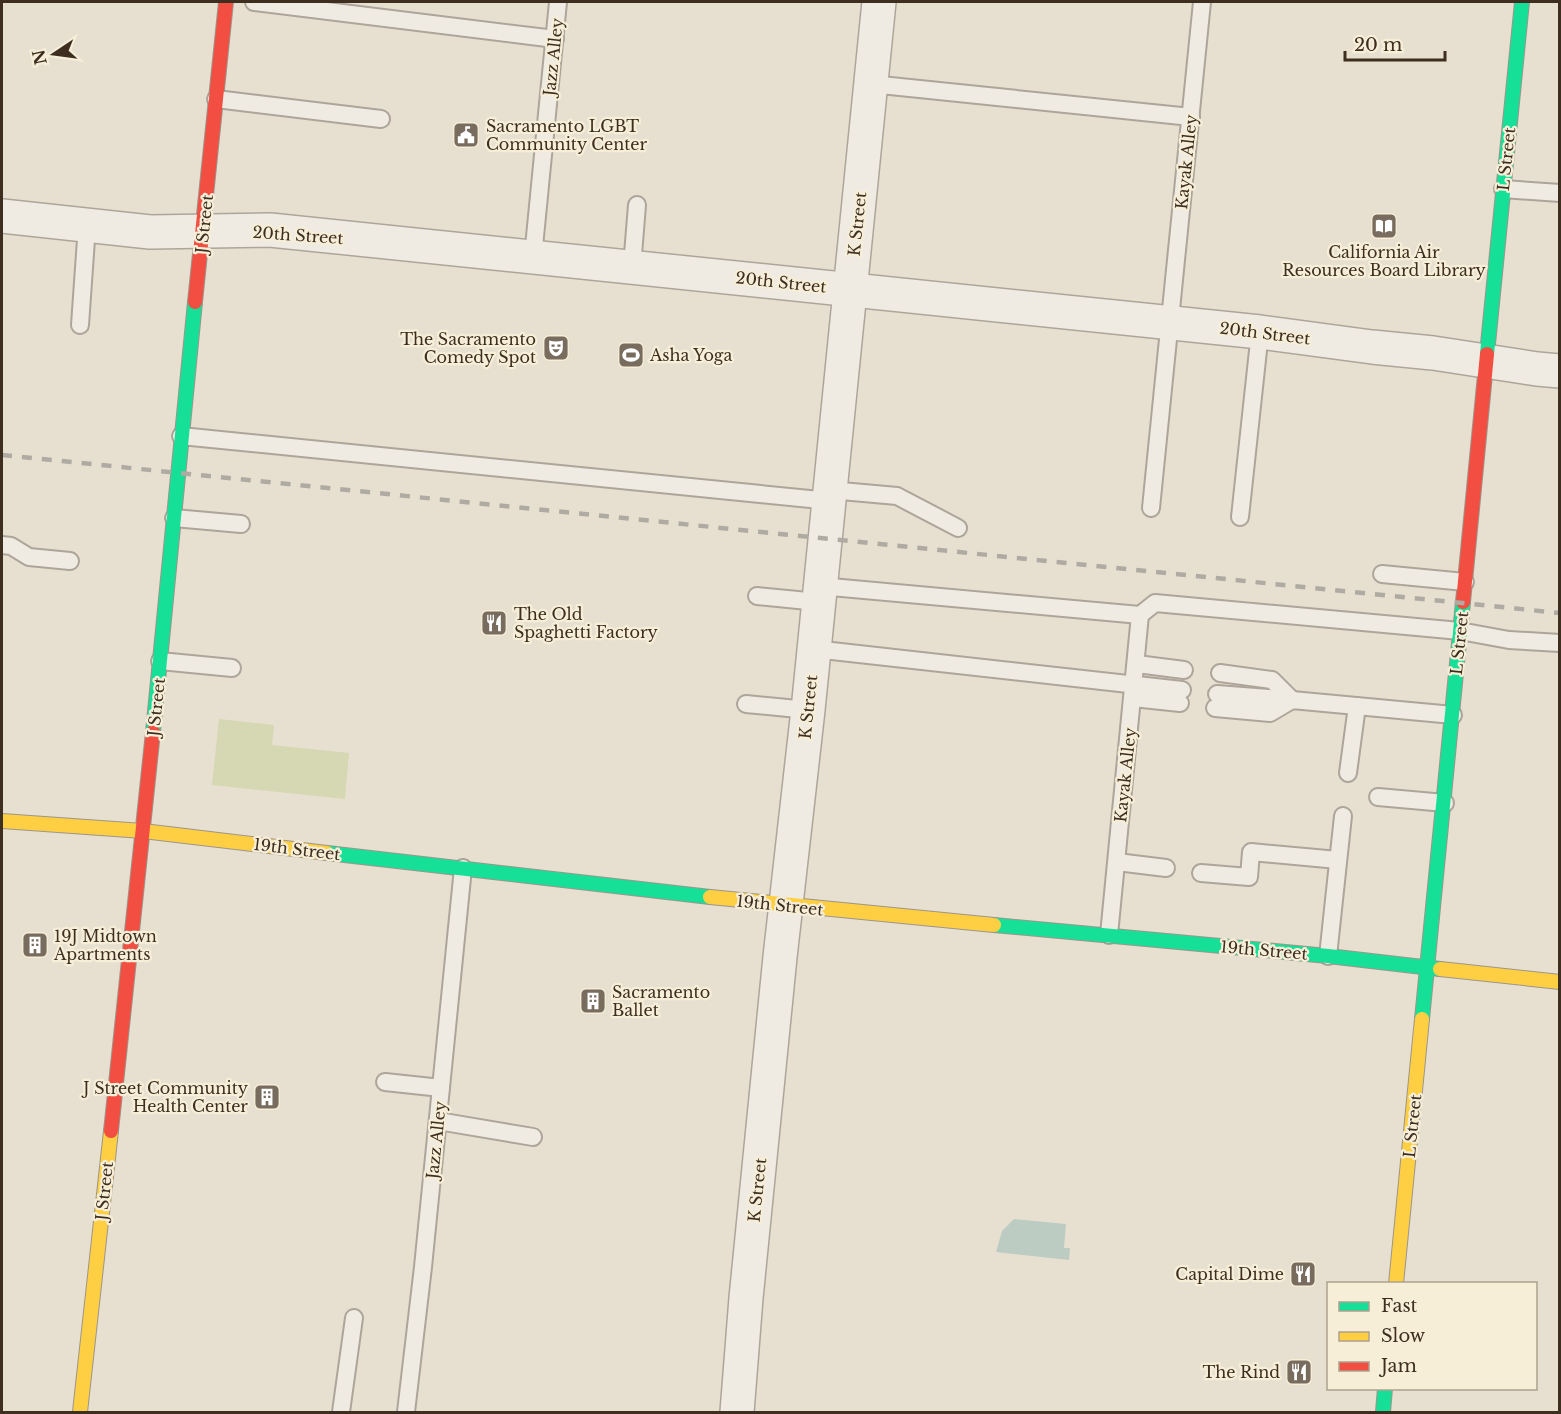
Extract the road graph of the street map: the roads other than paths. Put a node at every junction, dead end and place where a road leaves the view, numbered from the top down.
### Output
1 (226, 2) edge
2 (254, 2) edge
3 (558, 2) edge
4 (879, 2) edge
5 (1202, 2) edge
6 (1522, 2) edge
7 (555, 39) junction
8 (871, 84) junction
9 (216, 99) junction
10 (1191, 117) junction
11 (381, 119) dead end
12 (1503, 189) junction
13 (1560, 193) edge
14 (637, 205) dead end
15 (2, 216) edge
16 (87, 225) junction
17 (203, 232) junction
18 (533, 257) junction
19 (632, 267) junction
20 (851, 289) junction
21 (1170, 322) junction
22 (80, 325) dead end
23 (1260, 332) junction
24 (1487, 361) junction
25 (1560, 371) edge
26 (181, 436) junction
27 (830, 495) junction
28 (1151, 508) dead end
29 (1240, 517) dead end
30 (174, 518) junction
31 (241, 524) dead end
32 (958, 528) dead end
33 (2, 545) edge
34 (70, 561) dead end
35 (1382, 574) dead end
36 (1466, 582) junction
37 (819, 594) junction
38 (757, 596) dead end
39 (1140, 615) junction
40 (1460, 631) junction
41 (1560, 643) edge
42 (814, 649) junction
43 (160, 662) junction
44 (1137, 664) junction
45 (232, 668) dead end
46 (1184, 670) dead end
47 (1220, 673) dead end
48 (1134, 691) junction
49 (1181, 697) dead end
50 (1292, 700) junction
51 (1216, 701) dead end
52 (746, 704) dead end
53 (1357, 706) junction
54 (808, 710) junction
55 (1453, 715) junction
56 (1348, 773) dead end
57 (1378, 797) dead end
58 (1445, 803) junction
59 (1343, 816) dead end
60 (2, 821) edge
61 (143, 831) junction
62 (1338, 860) junction
63 (1117, 862) junction
64 (1166, 867) dead end
65 (463, 868) junction
66 (1201, 873) dead end
67 (785, 906) junction
68 (1109, 935) junction
69 (1328, 956) junction
70 (1428, 968) junction
71 (1560, 982) edge
72 (385, 1082) dead end
73 (441, 1088) junction
74 (438, 1121) junction
75 (533, 1137) dead end
76 (1396, 1282) edge
77 (354, 1318) dead end
78 (1385, 1390) edge
79 (80, 1413) edge
80 (341, 1413) edge
81 (406, 1413) edge
82 (737, 1413) edge
83 (1383, 1413) edge

1 - 9 main road, J Street
2 - 7 lane
3 - 7 lane, Jazz Alley
4 - 8 street, K Street
5 - 10 lane, Kayak Alley
6 - 12 main road, L Street
7 - 18 lane, Jazz Alley
8 - 10 lane
8 - 20 street, K Street
9 - 11 lane
9 - 17 main road, J Street
10 - 21 lane, Kayak Alley
12 - 13 lane
12 - 24 main road, L Street
14 - 19 lane
15 - 16 street, 20th Street
16 - 17 street, 20th Street
16 - 22 lane
17 - 18 street, 20th Street
17 - 26 main road, J Street
18 - 19 street, 20th Street
19 - 20 street, 20th Street
20 - 21 street, 20th Street
20 - 27 street, K Street
21 - 23 street, 20th Street
21 - 28 lane, Kayak Alley
23 - 24 street, 20th Street
23 - 29 lane
24 - 25 street, 20th Street
24 - 36 main road, L Street
26 - 27 lane
26 - 30 main road, J Street
27 - 32 lane
27 - 37 street, K Street
30 - 31 lane
30 - 43 main road, J Street
33 - 34 lane
35 - 36 lane
36 - 40 main road, L Street
37 - 38 lane
37 - 39 lane
37 - 42 street, K Street
39 - 40 lane
39 - 44 lane, Kayak Alley
40 - 41 lane
40 - 55 main road, L Street
42 - 48 lane
42 - 54 street, K Street
43 - 45 lane
43 - 61 main road, J Street
44 - 46 lane
44 - 48 lane, Kayak Alley
47 - 50 lane
48 - 49 lane
48 - 63 lane, Kayak Alley
50 - 51 lane
50 - 53 lane
52 - 54 lane
53 - 55 lane
53 - 56 lane
54 - 67 street, K Street
55 - 58 main road, L Street
57 - 58 lane
58 - 70 main road, L Street
59 - 62 lane
60 - 61 main road, 19th Street
61 - 65 main road, 19th Street
61 - 79 main road, J Street
62 - 66 lane
62 - 69 lane
63 - 64 lane
63 - 68 lane, Kayak Alley
65 - 67 main road, 19th Street
65 - 73 lane, Jazz Alley
67 - 68 main road, 19th Street
67 - 82 street, K Street
68 - 69 main road, 19th Street
69 - 70 main road, 19th Street
70 - 71 main road, 19th Street
70 - 76 main road, L Street
72 - 73 lane
73 - 74 lane, Jazz Alley
74 - 75 lane
74 - 81 lane, Jazz Alley
77 - 80 lane
78 - 83 main road

